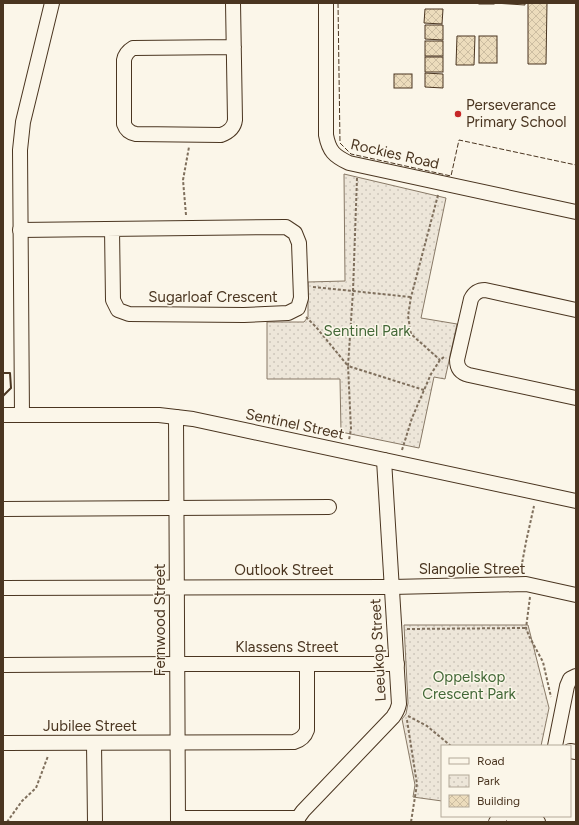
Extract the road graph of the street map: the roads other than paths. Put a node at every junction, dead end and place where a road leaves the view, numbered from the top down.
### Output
1 (52, 3) edge
2 (233, 3) edge
3 (326, 3) edge
4 (234, 47) junction
5 (576, 212) edge
6 (112, 229) junction
7 (20, 230) junction
8 (576, 310) edge
9 (576, 398) edge
10 (3, 415) edge
11 (22, 415) junction
12 (176, 417) junction
13 (384, 460) junction
14 (576, 501) edge
15 (329, 508) dead end
16 (3, 509) edge
17 (176, 509) junction
18 (392, 586) junction
19 (177, 587) junction
20 (3, 588) edge
21 (576, 595) edge
22 (177, 664) junction
23 (307, 664) junction
24 (397, 664) junction
25 (3, 665) edge
26 (576, 676) edge
27 (178, 742) junction
28 (3, 743) edge
29 (94, 743) junction
30 (555, 745) edge
31 (516, 817) edge
32 (178, 820) edge
33 (297, 820) edge
34 (95, 822) edge
35 (538, 822) edge

1 - 7 street
2 - 4 street
3 - 5 street, Rockies Road
4 - 4 street
6 - 6 street, Sugarloaf Crescent
6 - 7 street, Sugarloaf Crescent
7 - 11 street
8 - 9 street
10 - 11 street, Sentinel Street
11 - 12 street, Sentinel Street
12 - 13 street, Sentinel Street
12 - 17 street, Fernwood Street
13 - 14 street, Sentinel Street
13 - 18 street, Leeukop Street
15 - 17 street
16 - 17 street
17 - 19 street, Fernwood Street
18 - 19 street, Outlook Street
18 - 21 street, Slangolie Street
18 - 24 street, Leeukop Street
19 - 20 street, Outlook Street
19 - 22 street, Fernwood Street
22 - 23 street, Klassens Street
22 - 25 street, Klassens Street
22 - 27 street, Fernwood Street
23 - 24 street, Klassens Street
23 - 27 street, Jubilee Street
24 - 33 street, Leeukop Street
26 - 30 street
27 - 29 street, Jubilee Street
27 - 32 street, Fernwood Street
28 - 29 street, Jubilee Street
29 - 34 street
31 - 35 street
32 - 33 street

